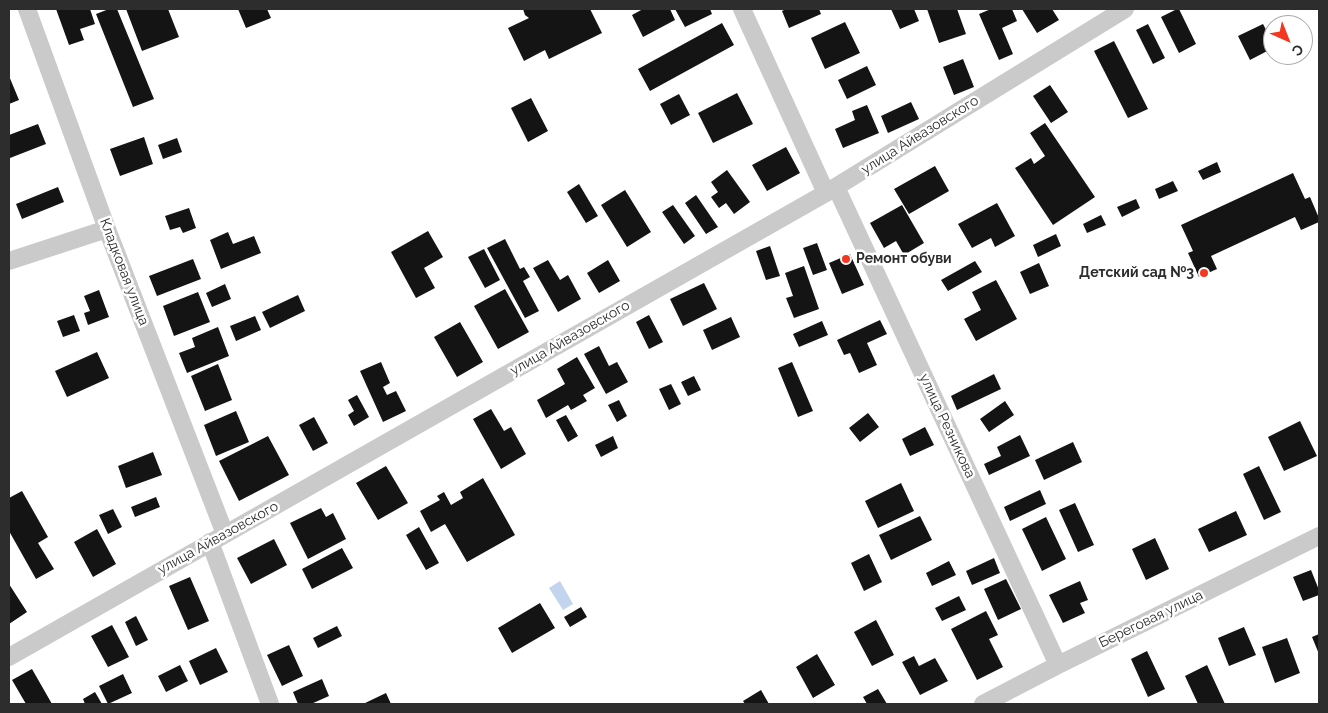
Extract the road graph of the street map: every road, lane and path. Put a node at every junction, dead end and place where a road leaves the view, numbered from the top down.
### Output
1 (27, 9) edge
2 (742, 9) edge
3 (1125, 9) edge
4 (831, 190) junction
5 (107, 229) junction
6 (9, 261) edge
7 (226, 534) junction
8 (1319, 536) edge
9 (210, 542) junction
10 (9, 656) edge
11 (1058, 665) junction
12 (270, 704) edge
13 (983, 704) edge

1 - 5 street, Кладковая улица
2 - 4 street, улица Резникова
3 - 4 street, улица Айвазовского
4 - 7 street, улица Айвазовского
4 - 11 street, улица Резникова
5 - 6 street
5 - 7 street, Кладковая улица
7 - 9 street, улица Айвазовского
8 - 11 street, Береговая улица
9 - 10 street, улица Айвазовского
9 - 12 street
11 - 13 street, Береговая улица

